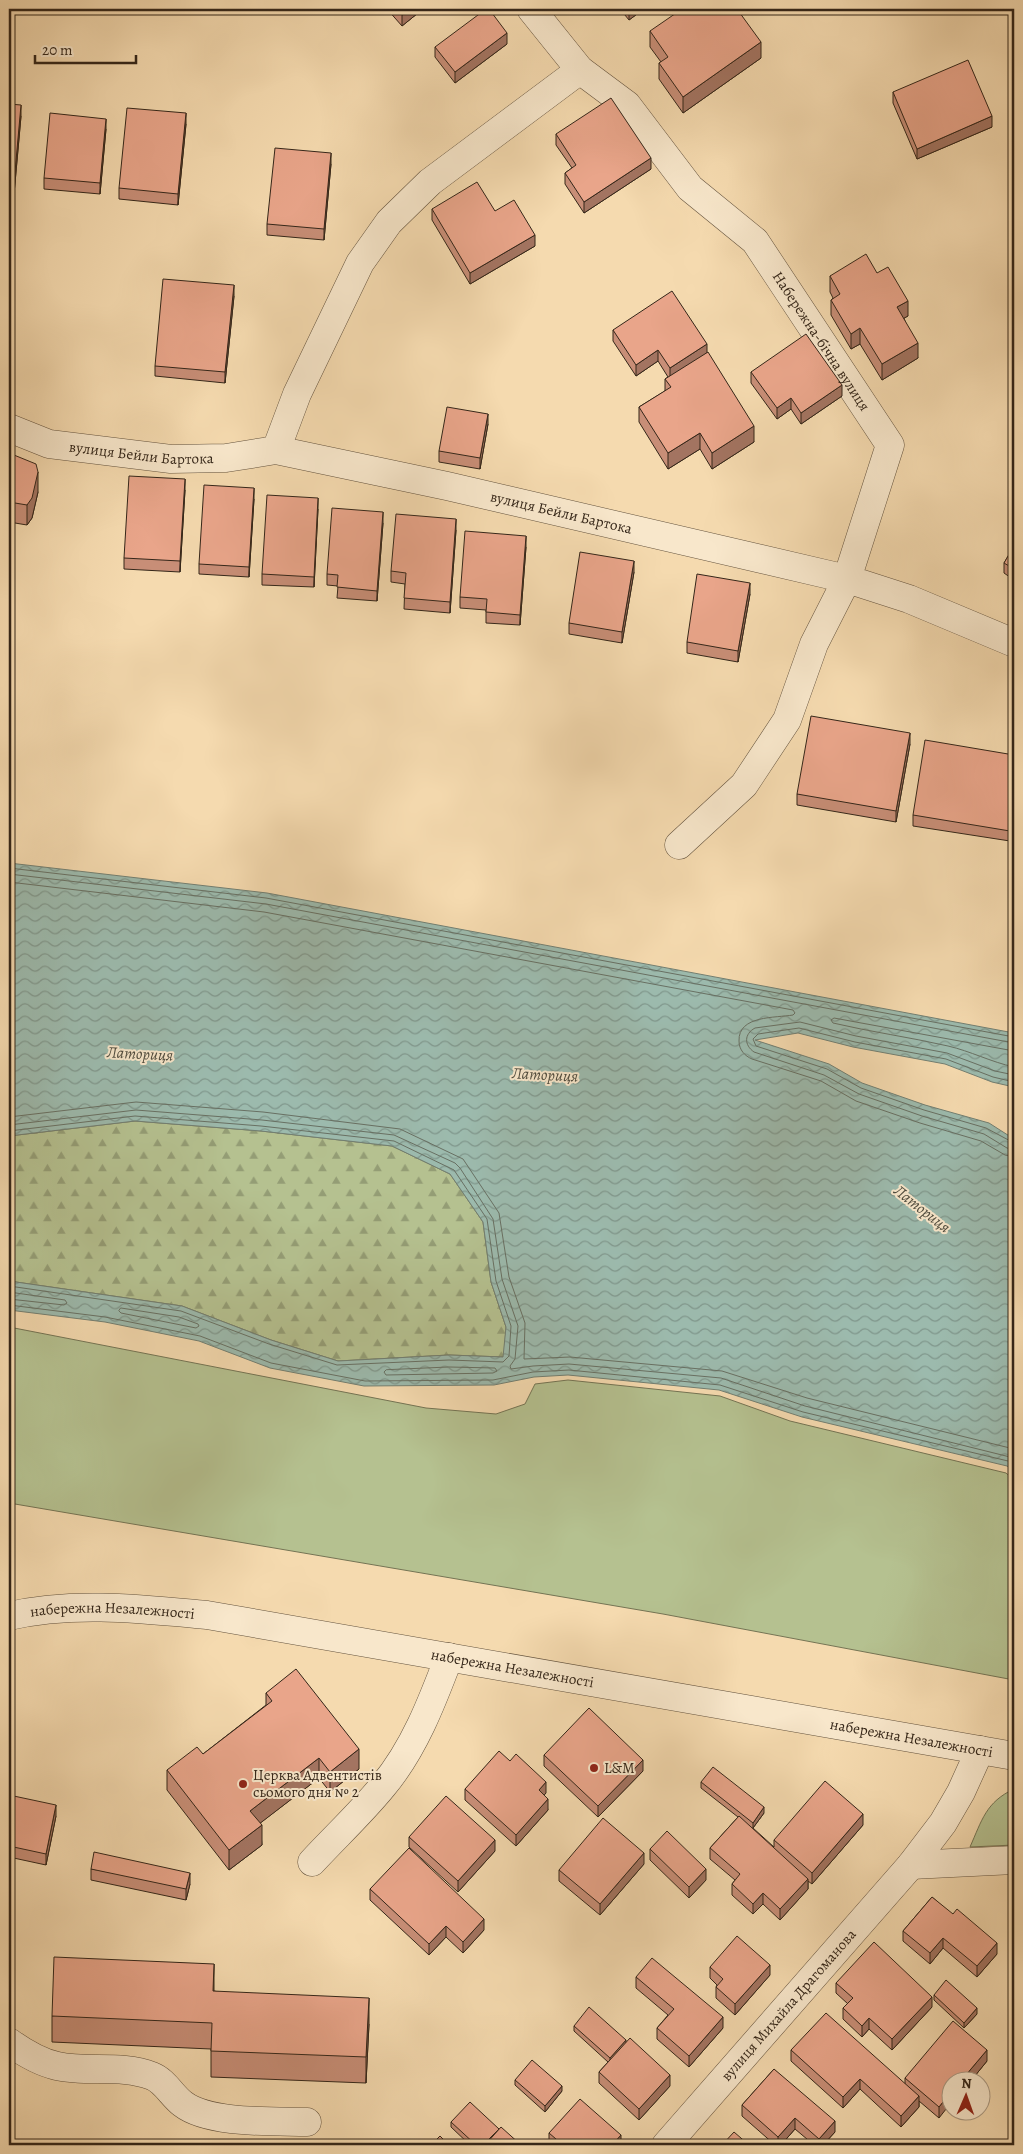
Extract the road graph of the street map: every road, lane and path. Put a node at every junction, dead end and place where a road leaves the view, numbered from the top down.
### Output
1 (531, 9) edge
2 (580, 70) junction
3 (9, 428) edge
4 (276, 450) junction
5 (847, 579) junction
6 (1014, 642) edge
7 (679, 846) dead end
8 (9, 1616) edge
9 (450, 1657) junction
10 (980, 1750) junction
11 (1014, 1756) edge
12 (1014, 1860) edge
13 (312, 1862) dead end
14 (911, 1865) junction
15 (9, 2042) edge
16 (307, 2122) dead end
17 (666, 2145) edge

1 - 2 street, Набережна-бічна вулиця
2 - 4 street
2 - 5 street, Набережна-бічна вулиця
3 - 4 street, вулиця Бейли Бартока
4 - 5 street, вулиця Бейли Бартока
5 - 6 street
5 - 7 street
8 - 9 street, набережна Незалежності
9 - 10 street, набережна Незалежності
9 - 13 street
10 - 11 street, набережна Незалежності
10 - 14 street, вулиця Михайла Драгоманова
12 - 14 street
14 - 17 street, вулиця Михайла Драгоманова
15 - 16 street

